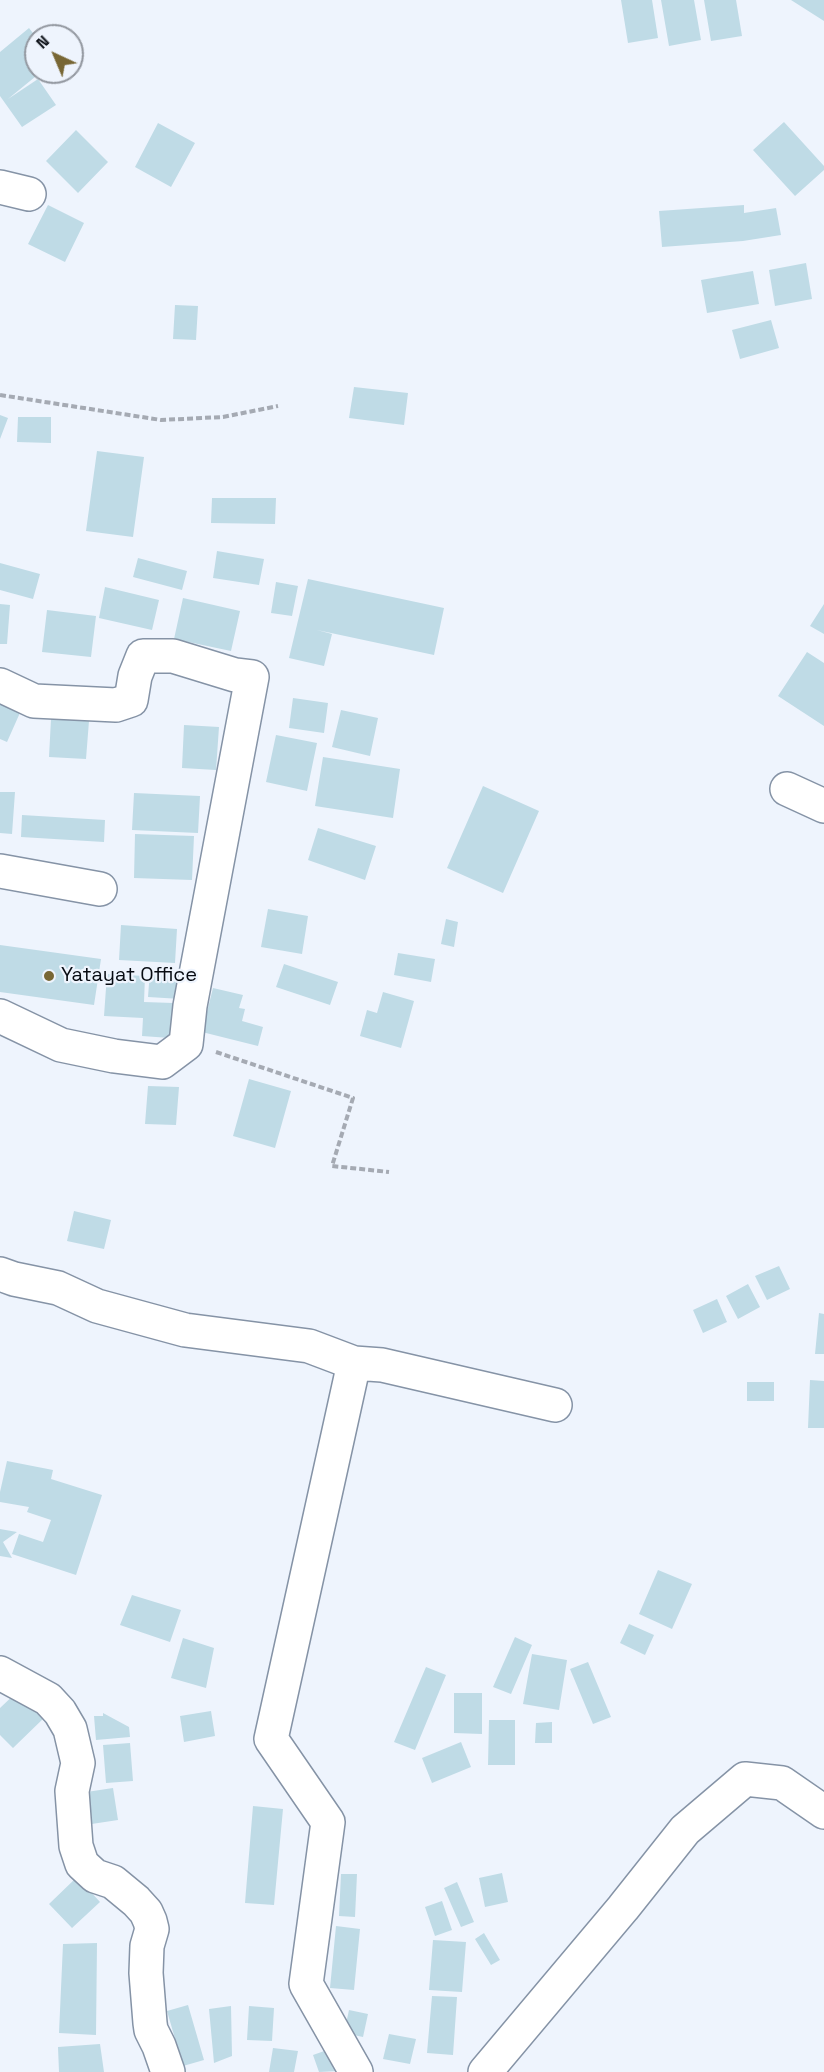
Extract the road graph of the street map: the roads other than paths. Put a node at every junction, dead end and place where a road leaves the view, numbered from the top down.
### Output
1 (0, 685) edge
2 (787, 789) dead end
3 (824, 806) edge
4 (0, 871) edge
5 (100, 889) dead end
6 (0, 1016) edge
7 (0, 1274) edge
8 (354, 1363) junction
9 (555, 1405) dead end
10 (0, 1673) edge
11 (824, 1812) edge
12 (168, 2072) edge
13 (356, 2072) edge
14 (485, 2072) edge

1 - 6 street
2 - 3 street
4 - 5 street
7 - 8 street
8 - 9 street
8 - 13 street
10 - 12 street
11 - 14 street

